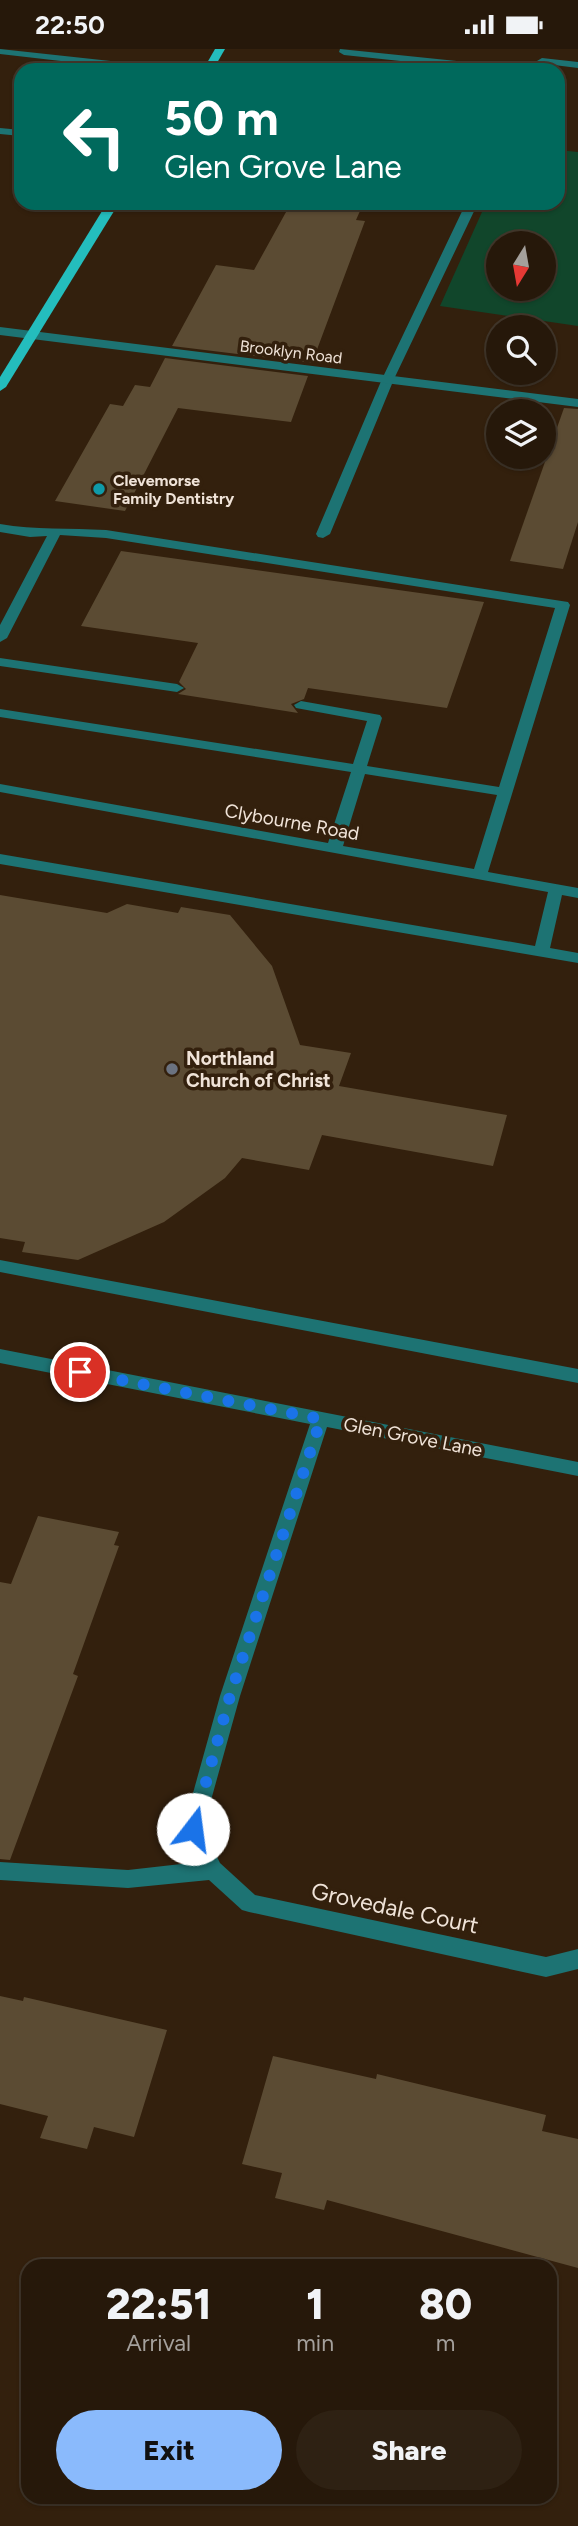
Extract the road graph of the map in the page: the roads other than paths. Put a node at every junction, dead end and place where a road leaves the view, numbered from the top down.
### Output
1 (345, 49) edge
2 (0, 51) edge
3 (105, 63) edge
4 (448, 63) edge
5 (109, 210) edge
6 (469, 210) edge
7 (0, 331) edge
8 (32, 335) junction
9 (388, 379) junction
10 (1, 385) edge
11 (578, 403) edge
12 (0, 528) edge
13 (56, 531) junction
14 (323, 534) dead end
15 (563, 605) junction
16 (578, 607) edge
17 (0, 638) edge
18 (0, 662) edge
19 (177, 688) dead end
20 (301, 705) dead end
21 (0, 713) edge
22 (359, 769) junction
23 (0, 788) edge
24 (505, 792) junction
25 (334, 849) junction
26 (0, 859) edge
27 (479, 876) junction
28 (556, 889) junction
29 (578, 893) edge
30 (541, 952) junction
31 (578, 958) edge
32 (0, 1266) edge
33 (0, 1356) edge
34 (578, 1375) edge
35 (321, 1419) junction
36 (578, 1469) edge
37 (213, 1870) junction
38 (0, 1871) edge
39 (578, 1959) edge

1 - 4 street
2 - 3 street
5 - 8 main road
6 - 9 street
7 - 8 street, Brooklyn Road
8 - 9 street, Brooklyn Road
8 - 10 main road
9 - 11 street, Brooklyn Road
9 - 14 street
12 - 13 street
13 - 15 street
13 - 17 street
15 - 16 street
15 - 24 street
18 - 19 street
20 - 22 street
21 - 22 street
22 - 24 street
22 - 25 street
23 - 25 street, Clybourne Road
24 - 27 street
25 - 27 street, Clybourne Road
26 - 30 street
27 - 28 street, Clybourne Road
28 - 29 street, Clybourne Road
28 - 30 street
30 - 31 street
32 - 34 street
33 - 35 street, Glen Grove Lane
35 - 36 street, Glen Grove Lane
35 - 37 street, Grovedale Court
37 - 38 street
37 - 39 street, Grovedale Court

